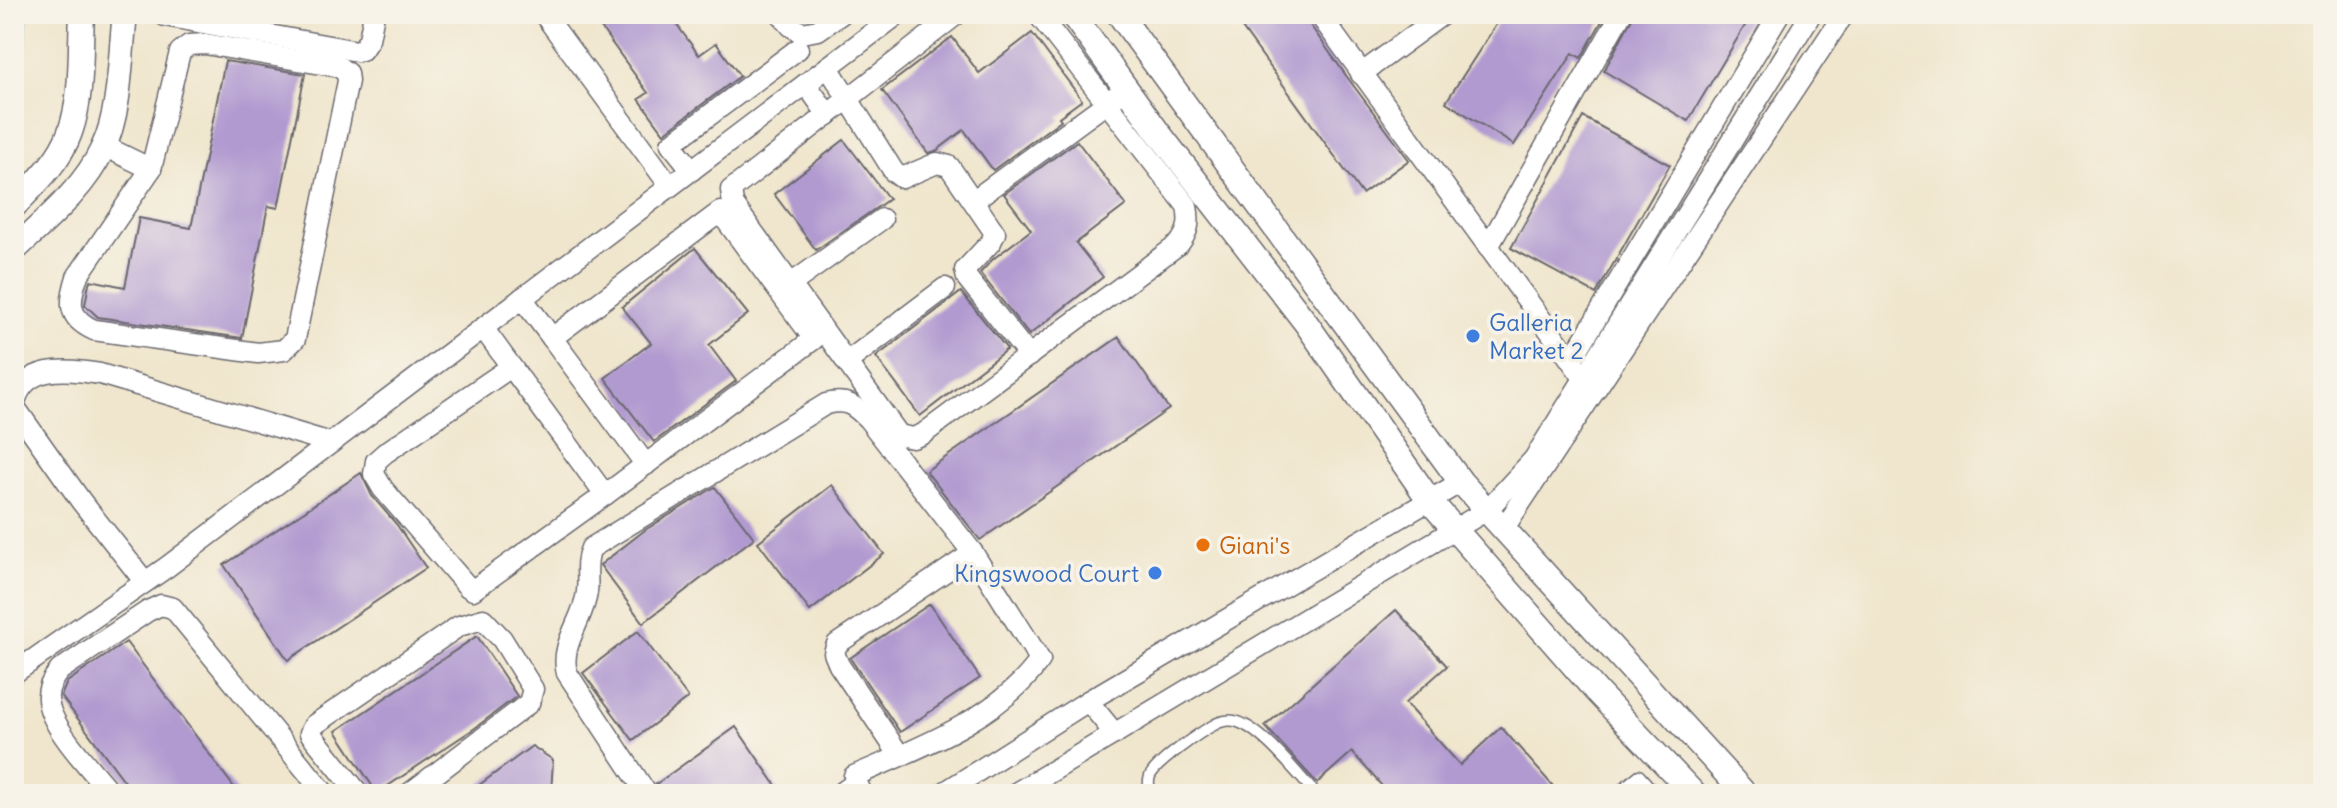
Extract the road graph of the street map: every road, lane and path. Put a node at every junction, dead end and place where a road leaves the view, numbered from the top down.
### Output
1 (82, 14) edge
2 (125, 14) edge
3 (165, 14) edge
4 (374, 14) edge
5 (544, 14) edge
6 (781, 14) edge
7 (898, 14) edge
8 (957, 14) edge
9 (1038, 14) edge
10 (1072, 14) edge
11 (1119, 14) edge
12 (1319, 14) edge
13 (1443, 14) edge
14 (1621, 14) edge
15 (1779, 14) edge
16 (1811, 14) edge
17 (1844, 14) edge
18 (840, 15) edge
19 (860, 42) junction
20 (798, 49) dead end
21 (828, 67) junction
22 (1361, 74) junction
23 (806, 84) junction
24 (1116, 96) junction
25 (849, 100) junction
26 (828, 115) junction
27 (671, 144) junction
28 (104, 146) junction
29 (649, 158) junction
30 (151, 169) junction
31 (692, 170) junction
32 (670, 186) junction
33 (974, 200) junction
34 (14, 206) edge
35 (882, 219) dead end
36 (1488, 247) junction
37 (14, 250) edge
38 (791, 284) junction
39 (945, 288) dead end
40 (522, 298) junction
41 (483, 328) junction
42 (552, 338) junction
43 (1029, 356) junction
44 (1572, 359) junction
45 (847, 362) junction
46 (511, 367) junction
47 (1584, 378) junction
48 (331, 443) junction
49 (646, 465) junction
50 (1461, 482) junction
51 (605, 495) junction
52 (1430, 501) junction
53 (1487, 510) junction
54 (1504, 528) junction
55 (1455, 531) junction
56 (973, 553) junction
57 (145, 582) junction
58 (14, 673) edge
59 (1088, 701) junction
60 (1115, 734) junction
61 (900, 756) junction
62 (1649, 767) junction
63 (860, 788) edge
64 (111, 794) edge
65 (325, 794) edge
66 (359, 794) edge
67 (409, 794) edge
68 (647, 794) edge
69 (840, 794) edge
70 (942, 794) edge
71 (1014, 794) edge
72 (1152, 794) edge
73 (1316, 794) edge
74 (1616, 794) edge
75 (1656, 794) edge
76 (1694, 794) edge
77 (1745, 794) edge

1 - 34 street
2 - 28 street
3 - 4 street
5 - 29 street
6 - 18 street
7 - 19 street
8 - 25 street
9 - 24 street
10 - 24 street
11 - 50 street
12 - 22 street
13 - 22 street
14 - 36 street
15 - 44 street
16 - 47 street
17 - 54 street
18 - 19 street
19 - 21 street
20 - 27 street
21 - 23 street
21 - 25 street
22 - 36 street
23 - 26 street
23 - 31 street
24 - 33 street
24 - 43 street
24 - 52 street
25 - 26 street
25 - 33 street
26 - 38 street
27 - 29 street
27 - 31 street
28 - 30 street
28 - 37 street
29 - 32 street
30 - 30 street
31 - 32 street
32 - 40 street
33 - 43 street
35 - 38 street
36 - 44 street
38 - 45 street
39 - 45 street
40 - 41 street
40 - 42 street
41 - 46 street
41 - 48 street
42 - 49 street
42 - 49 street
43 - 45 street
44 - 47 street
46 - 51 street
46 - 51 street
47 - 53 street
48 - 57 street
48 - 57 street
49 - 51 street
50 - 52 street
50 - 53 street
52 - 55 street
52 - 59 street
53 - 54 street
53 - 55 street
54 - 77 street
55 - 60 street
55 - 62 street
56 - 61 street
56 - 61 street
56 - 68 street
57 - 58 street
59 - 60 street
59 - 70 street
60 - 71 street
61 - 63 street
62 - 74 lane
62 - 75 lane
62 - 76 street
63 - 69 street
64 - 65 street
66 - 67 street
72 - 73 lane

